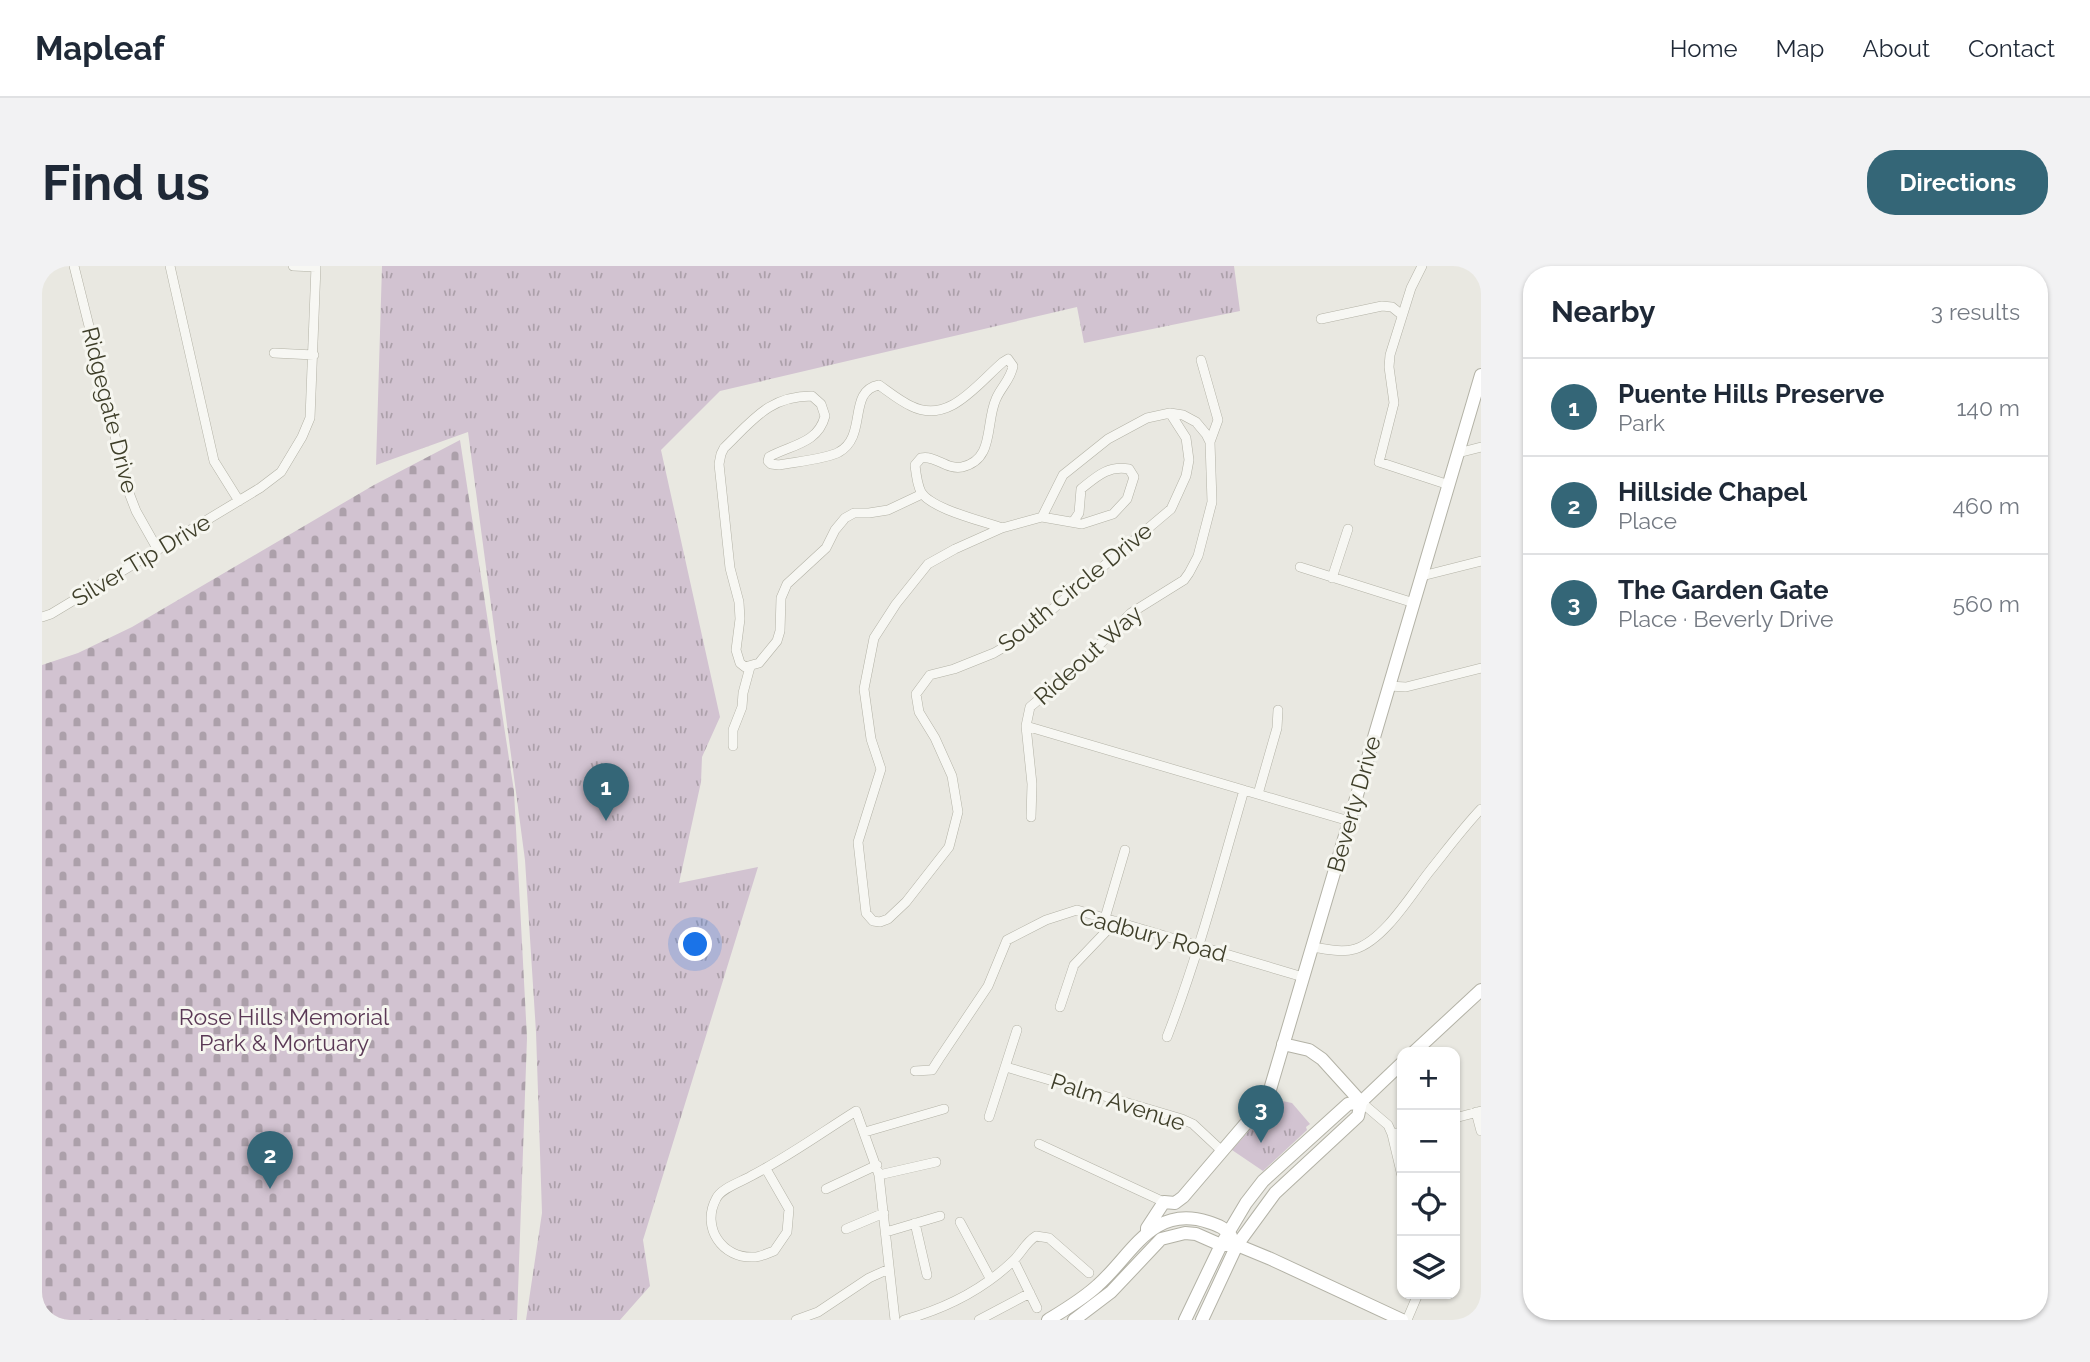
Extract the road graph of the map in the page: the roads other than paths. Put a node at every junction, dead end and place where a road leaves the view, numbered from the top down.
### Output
1 (74, 266) edge
2 (170, 266) edge
3 (293, 266) edge
4 (1422, 266) edge
5 (316, 267) edge
6 (1402, 315) junction
7 (1321, 319) dead end
8 (274, 353) dead end
9 (314, 355) junction
10 (1201, 360) dead end
11 (1481, 376) edge
12 (1170, 413) junction
13 (1210, 442) junction
14 (1481, 447) edge
15 (1458, 453) junction
16 (1449, 485) junction
17 (922, 494) junction
18 (239, 501) junction
19 (1042, 517) junction
20 (1073, 522) junction
21 (1002, 528) junction
22 (1348, 529) dead end
23 (158, 550) junction
24 (1481, 561) edge
25 (1300, 568) dead end
26 (1422, 576) junction
27 (1332, 578) junction
28 (1414, 603) junction
29 (42, 617) edge
30 (750, 667) junction
31 (1481, 668) edge
32 (1389, 686) junction
33 (1278, 710) dead end
34 (1026, 726) junction
35 (733, 747) dead end
36 (1244, 790) junction
37 (1258, 794) junction
38 (1481, 809) edge
39 (1031, 817) dead end
40 (1349, 821) junction
41 (1125, 850) dead end
42 (1105, 918) junction
43 (1115, 922) junction
44 (1199, 946) junction
45 (1312, 947) junction
46 (1303, 977) junction
47 (1481, 990) edge
48 (1060, 1007) dead end
49 (1017, 1030) dead end
50 (1167, 1037) dead end
51 (1283, 1044) junction
52 (1419, 1047) edge
53 (1006, 1067) junction
54 (1397, 1068) edge
55 (915, 1071) dead end
56 (1361, 1101) junction
57 (944, 1109) dead end
58 (1479, 1112) edge
59 (989, 1117) dead end
60 (1460, 1117) edge
61 (1481, 1131) edge
62 (865, 1132) junction
63 (1397, 1133) edge
64 (1392, 1134) junction
65 (1039, 1144) dead end
66 (1223, 1152) junction
67 (936, 1162) dead end
68 (766, 1169) junction
69 (878, 1170) junction
70 (1401, 1173) edge
71 (826, 1189) dead end
72 (1174, 1201) junction
73 (884, 1213) junction
74 (940, 1216) dead end
75 (1189, 1218) junction
76 (960, 1222) dead end
77 (915, 1223) junction
78 (846, 1229) dead end
79 (1228, 1231) junction
80 (886, 1232) junction
81 (1147, 1232) junction
82 (1221, 1245) junction
83 (1237, 1245) junction
84 (1014, 1261) junction
85 (889, 1269) junction
86 (1089, 1273) dead end
87 (928, 1275) dead end
88 (990, 1278) junction
89 (1112, 1282) junction
90 (1030, 1293) junction
91 (1416, 1299) edge
92 (1038, 1308) dead end
93 (929, 1317) edge
94 (796, 1320) edge
95 (894, 1320) edge
96 (904, 1320) edge
97 (979, 1320) edge
98 (1048, 1320) edge
99 (1074, 1320) edge
100 (1185, 1320) edge
101 (1202, 1320) edge
102 (1405, 1320) edge

1 - 23 street, Ridgegate Drive
2 - 18 street
3 - 5 street
4 - 6 street
5 - 9 street, Silver Tip Drive
6 - 7 street
6 - 16 street
8 - 9 street
9 - 18 street, Silver Tip Drive
10 - 13 street, Rideout Way
11 - 15 main road, Beverly Drive
12 - 13 street
12 - 19 street
12 - 21 street, South Circle Drive
13 - 34 street, Rideout Way
14 - 15 street
15 - 16 main road, Beverly Drive
16 - 26 main road, Beverly Drive
17 - 21 street
17 - 30 street
17 - 30 street
18 - 23 street, Silver Tip Drive
19 - 20 street
19 - 21 street
20 - 20 street
22 - 27 street
23 - 29 street, Silver Tip Drive
24 - 26 street
25 - 27 street
26 - 28 main road, Beverly Drive
27 - 28 street
28 - 32 main road, Beverly Drive
30 - 35 street
31 - 32 street
32 - 40 main road, Beverly Drive
33 - 37 street
34 - 36 street, Rideout Way
34 - 39 street
36 - 37 street, Rideout Way
36 - 44 street
37 - 40 street, Rideout Way
38 - 45 street
40 - 45 main road, Beverly Drive
41 - 42 street
42 - 43 street, Cadbury Road
42 - 55 street, Cadbury Road
43 - 44 street, Cadbury Road
43 - 48 street
44 - 46 street, Cadbury Road
44 - 50 street
45 - 46 main road, Beverly Drive
46 - 51 main road, Beverly Drive
47 - 52 main road
49 - 53 street
51 - 56 main road
51 - 66 main road, Beverly Drive
53 - 59 street
53 - 66 street, Palm Avenue
54 - 56 main road
56 - 64 street
56 - 79 main road
56 - 83 main road
57 - 62 street
58 - 60 street
58 - 61 street
62 - 68 street
62 - 69 street
63 - 64 street
64 - 70 street
65 - 72 street
66 - 72 main road, Beverly Drive
67 - 69 street
68 - 68 street
69 - 71 street
69 - 73 street
72 - 75 main road
72 - 81 main road, Beverly Drive
73 - 78 street
73 - 80 street
74 - 77 street
75 - 79 main road
75 - 81 main road
76 - 88 street
77 - 80 street
77 - 87 street
79 - 82 main road
79 - 83 main road
80 - 85 street
81 - 89 main road
82 - 83 main road
82 - 89 main road
82 - 100 main road
83 - 101 main road
83 - 102 main road
84 - 86 street
84 - 88 street
84 - 90 street
85 - 94 street
85 - 95 street
88 - 93 street
89 - 98 main road
89 - 99 main road
90 - 92 street
90 - 97 street
91 - 102 street
93 - 96 street

